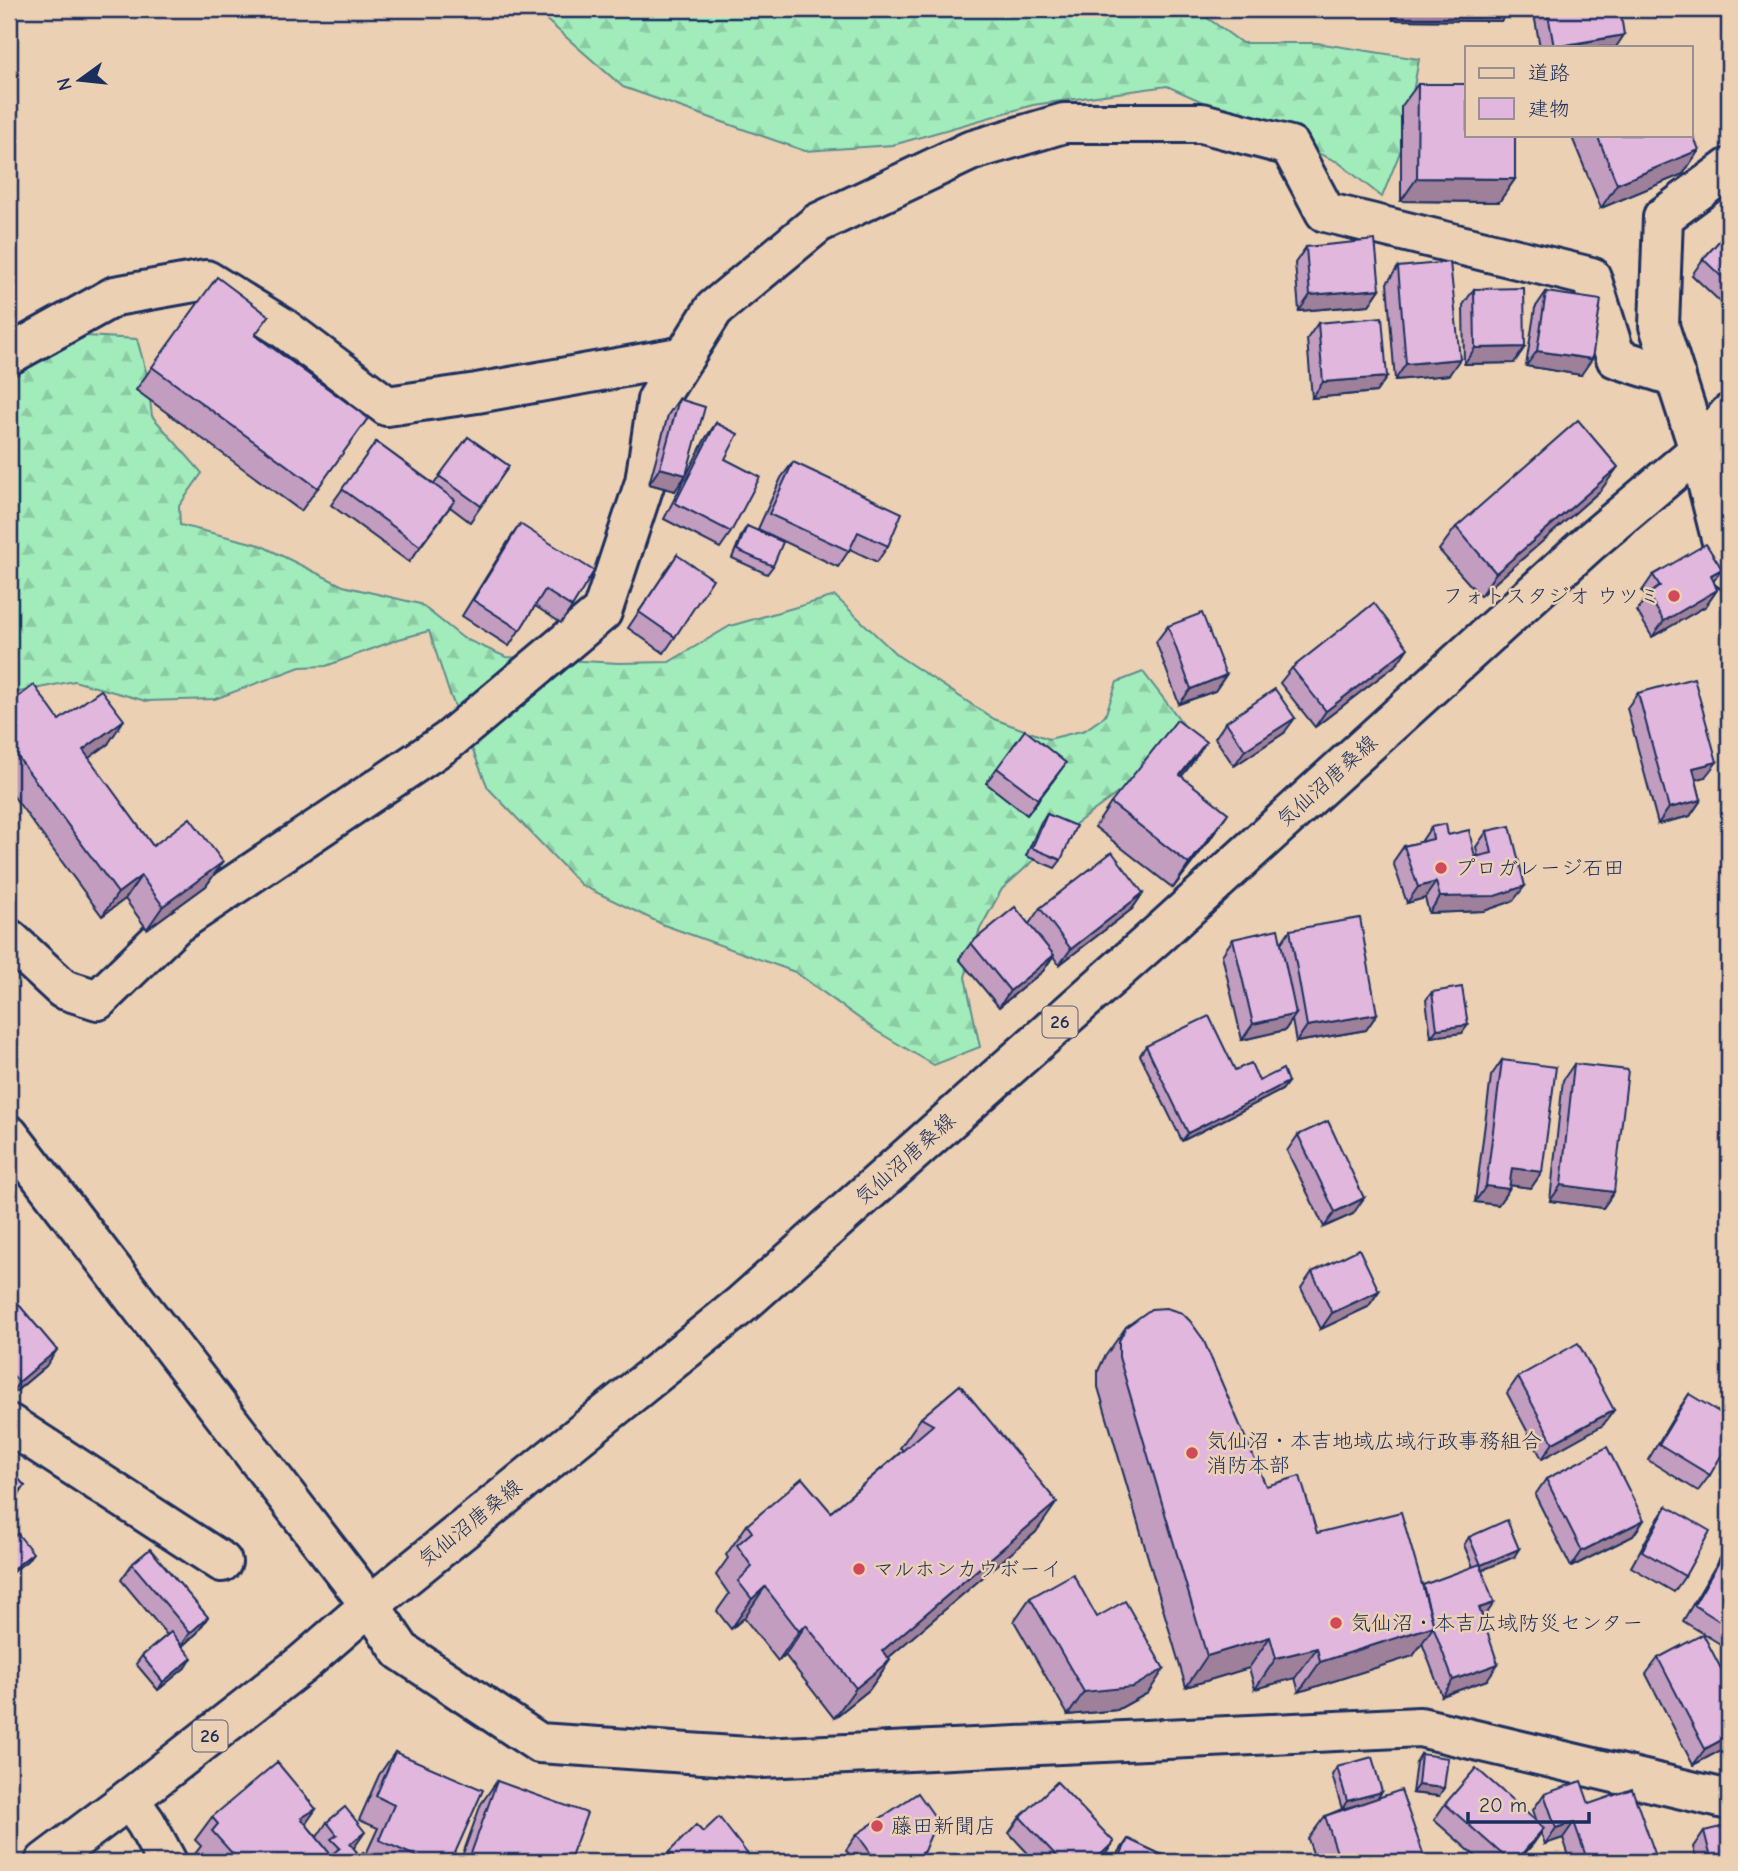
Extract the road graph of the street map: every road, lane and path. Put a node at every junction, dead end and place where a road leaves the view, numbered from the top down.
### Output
1 (1729, 168) edge
2 (9, 355) edge
3 (685, 356) junction
4 (1676, 377) junction
5 (1729, 415) edge
6 (1699, 450) junction
7 (1729, 570) edge
8 (9, 939) edge
9 (9, 1135) edge
10 (9, 1424) edge
11 (222, 1562) dead end
12 (370, 1605) junction
13 (130, 1799) junction
14 (1729, 1800) edge
15 (45, 1862) edge
16 (167, 1862) edge

1 - 4 street
2 - 3 street
3 - 4 street
3 - 8 street
4 - 6 street
5 - 6 street, 気仙沼唐桑線 / 26
6 - 7 street
6 - 12 street, 気仙沼唐桑線 / 26
9 - 12 street
10 - 11 street
12 - 13 street, 気仙沼唐桑線 / 26
12 - 14 street
13 - 15 street, 気仙沼唐桑線 / 26
13 - 16 street

